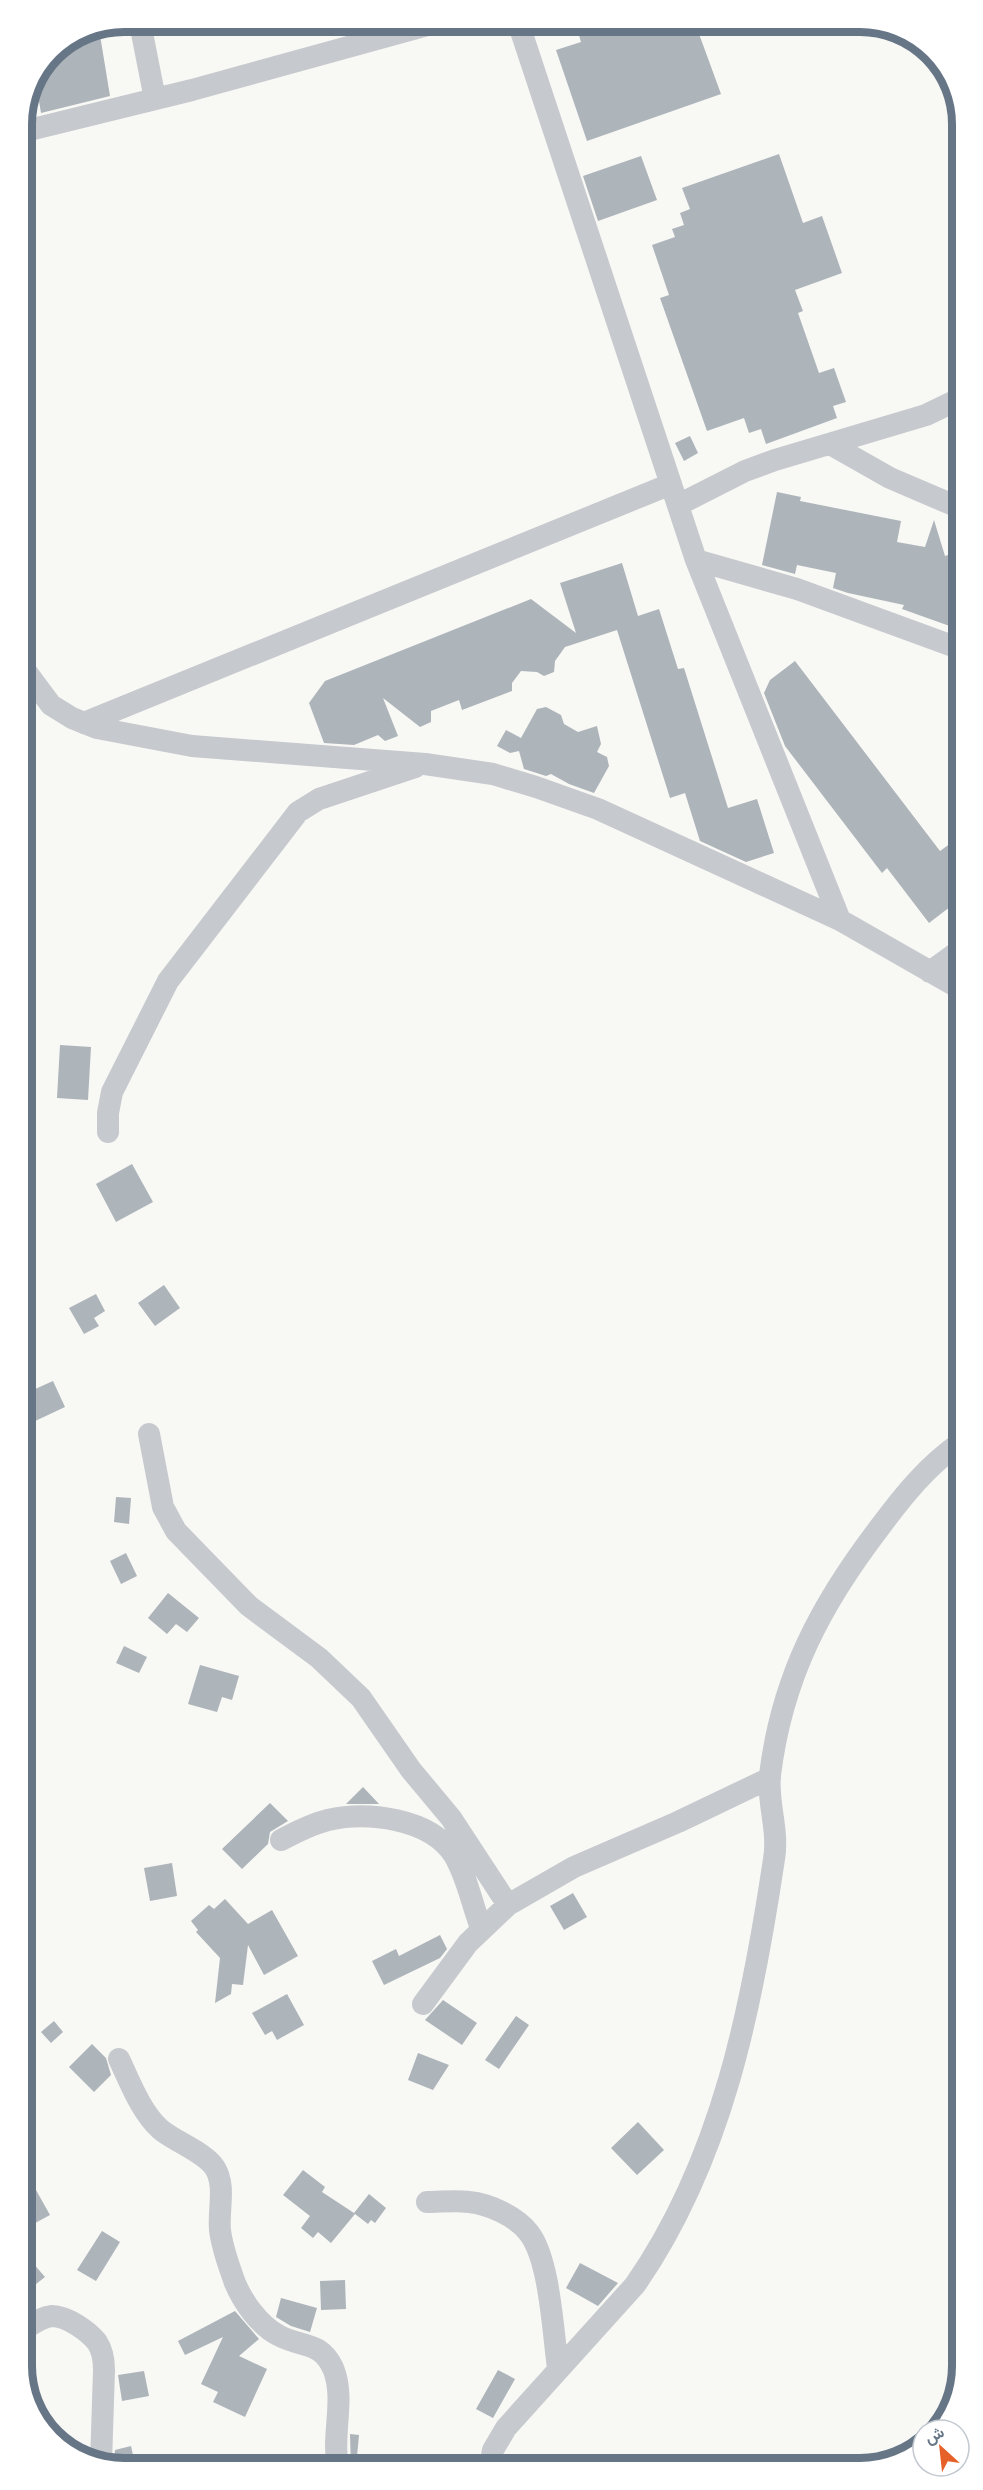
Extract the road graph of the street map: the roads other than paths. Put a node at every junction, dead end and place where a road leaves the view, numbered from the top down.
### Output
1 (142, 32) edge
2 (376, 32) edge
3 (521, 32) edge
4 (155, 99) junction
5 (32, 129) edge
6 (952, 402) edge
7 (830, 444) junction
8 (675, 495) junction
9 (952, 504) edge
10 (696, 560) junction
11 (952, 646) edge
12 (32, 679) edge
13 (84, 723) junction
14 (425, 764) junction
15 (840, 920) junction
16 (952, 956) edge
17 (930, 972) junction
18 (952, 984) edge
19 (108, 1132) dead end
20 (149, 1434) dead end
21 (952, 1450) edge
22 (770, 1778) junction
23 (281, 1840) dead end
24 (508, 1905) junction
25 (481, 1928) junction
26 (423, 2004) dead end
27 (119, 2059) dead end
28 (427, 2202) dead end
29 (32, 2324) edge
30 (558, 2368) junction
31 (101, 2455) edge
32 (336, 2458) edge
33 (491, 2458) edge

1 - 4 street
2 - 4 street
3 - 8 street
4 - 5 street
6 - 7 street
7 - 8 street
7 - 9 street
8 - 10 street
8 - 13 street
10 - 11 street
10 - 15 street
12 - 13 street
13 - 14 street
14 - 15 street
14 - 19 street
15 - 17 street
16 - 17 street
17 - 18 street
20 - 24 street
21 - 22 street
22 - 24 street
22 - 30 street
23 - 25 street
24 - 25 street
25 - 26 street
27 - 32 street
28 - 30 street
29 - 31 street
30 - 33 street

